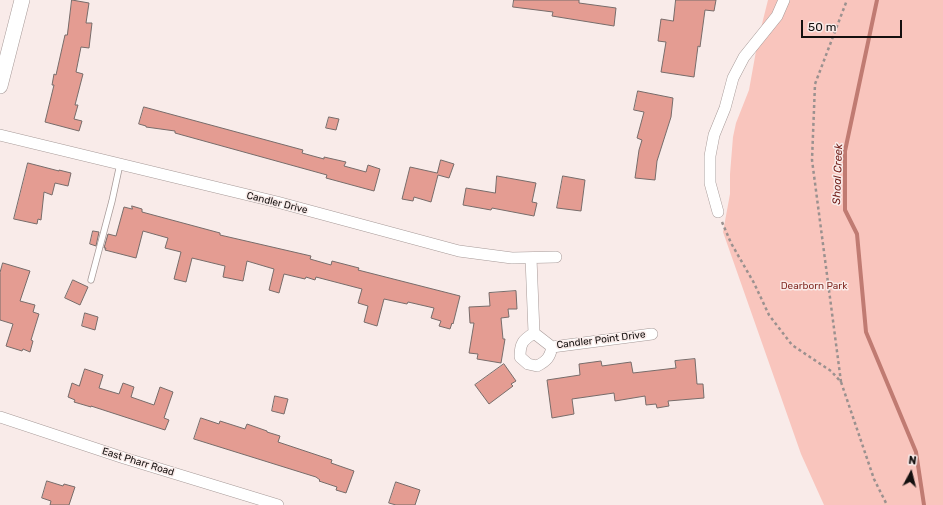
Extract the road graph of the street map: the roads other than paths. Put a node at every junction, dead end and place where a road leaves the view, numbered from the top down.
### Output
1 (22, 0) edge
2 (784, 0) edge
3 (0, 86) edge
4 (0, 135) edge
5 (120, 164) junction
6 (718, 212) road end
7 (531, 258) junction
8 (556, 258) dead end
9 (91, 280) dead end
10 (534, 333) junction
11 (652, 334) dead end
12 (552, 347) junction
13 (0, 417) edge
14 (278, 505) edge

1 - 3 main road
2 - 6 street
4 - 5 street, Candler Drive
5 - 7 street, Candler Drive
5 - 9 lane
7 - 8 street, Candler Drive
7 - 10 street
10 - 12 street, Candler Point Drive
10 - 12 street
11 - 12 street, Candler Point Drive
13 - 14 street, East Pharr Road

